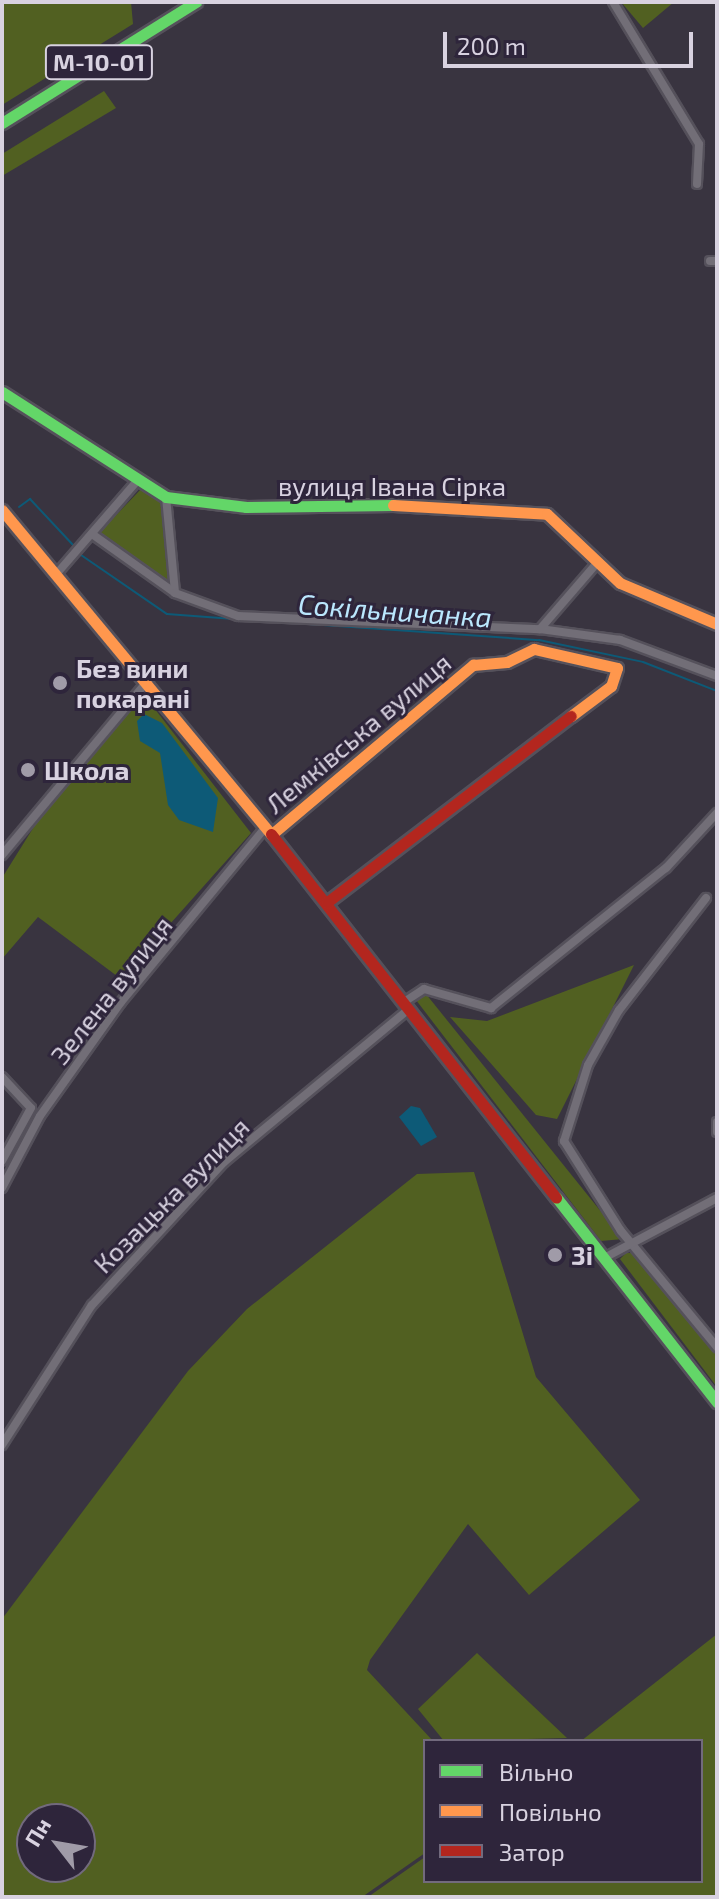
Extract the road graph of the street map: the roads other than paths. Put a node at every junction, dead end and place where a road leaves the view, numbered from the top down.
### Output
1 (196, 2) edge
2 (613, 2) edge
3 (2, 123) edge
4 (697, 184) dead end
5 (2, 392) edge
6 (137, 481) junction
7 (166, 497) junction
8 (2, 510) edge
9 (92, 534) junction
10 (597, 563) junction
11 (59, 571) junction
12 (175, 593) junction
13 (717, 624) edge
14 (540, 629) junction
15 (717, 676) edge
16 (149, 679) junction
17 (717, 813) edge
18 (269, 830) junction
19 (2, 855) edge
20 (706, 898) dead end
21 (326, 903) junction
22 (407, 1005) junction
23 (2, 1077) edge
24 (31, 1108) junction
25 (40, 1116) junction
26 (717, 1122) edge
27 (717, 1132) edge
28 (2, 1161) edge
29 (2, 1188) edge
30 (717, 1198) edge
31 (636, 1243) junction
32 (606, 1257) junction
33 (717, 1347) edge
34 (717, 1402) edge
35 (2, 1445) edge

1 - 3 main road, М-10-01
2 - 4 street
5 - 6 main road, вулиця Івана Сірка
6 - 7 main road, вулиця Івана Сірка
6 - 9 street
7 - 10 main road, вулиця Івана Сірка
7 - 12 street
8 - 11 main road
9 - 11 street
9 - 12 street
10 - 13 main road, вулиця Івана Сірка
10 - 14 street
11 - 16 main road
12 - 14 street
14 - 15 street
16 - 18 main road
16 - 19 street
17 - 22 street
18 - 21 main road
18 - 21 main road, Лемківська вулиця
18 - 25 street, Зелена вулиця
20 - 31 street
21 - 22 main road
22 - 32 main road
22 - 35 street, Козацька вулиця
23 - 24 street
24 - 25 street
24 - 28 street
25 - 29 street, Зелена вулиця
26 - 27 street
30 - 31 street
31 - 32 street
31 - 33 street
32 - 34 main road

